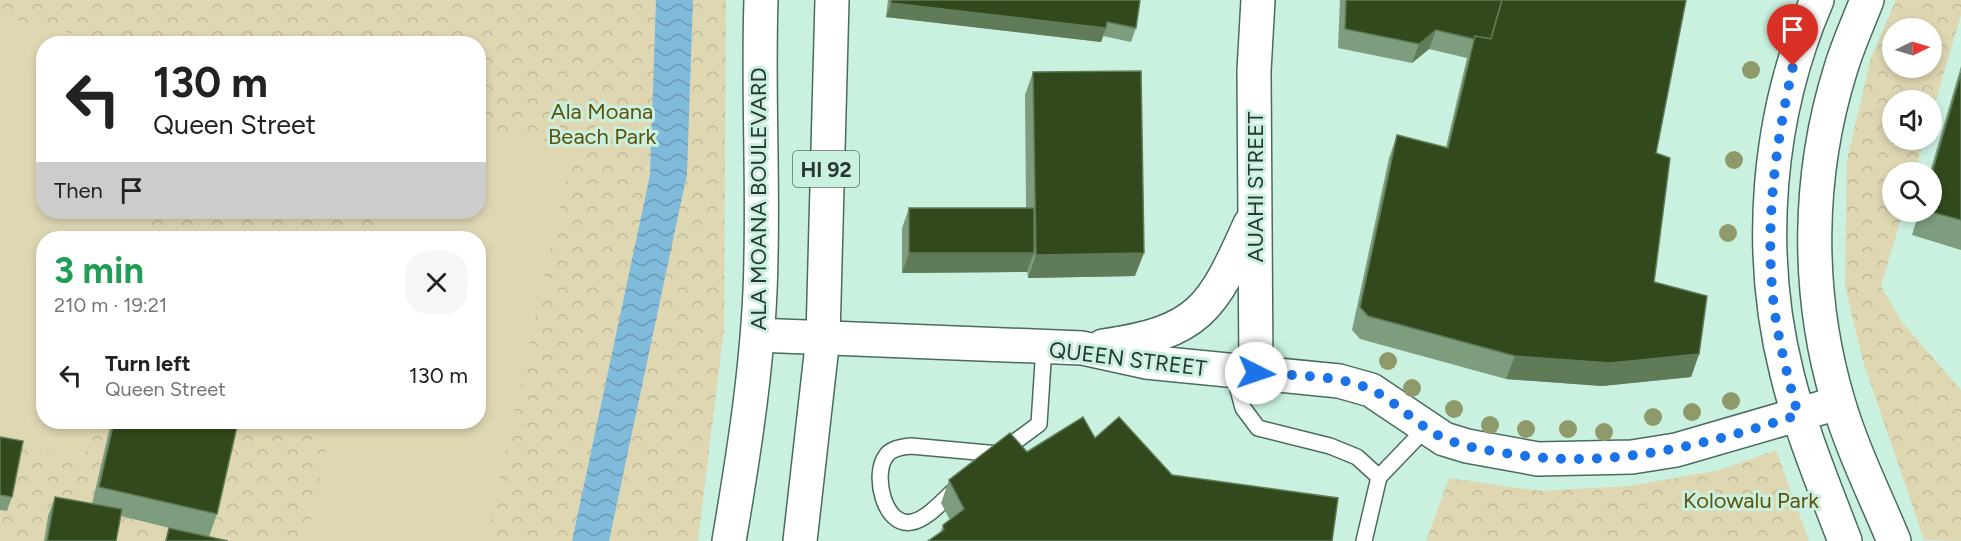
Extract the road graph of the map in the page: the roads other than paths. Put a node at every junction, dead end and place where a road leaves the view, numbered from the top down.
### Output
1 (761, 0) edge
2 (831, 0) edge
3 (1258, 0) edge
4 (1817, 0) edge
5 (1867, 0) edge
6 (1255, 214) junction
7 (758, 335) junction
8 (823, 337) junction
9 (1044, 347) junction
10 (1082, 348) junction
11 (1244, 372) junction
12 (1838, 403) junction
13 (1798, 415) junction
14 (1427, 427) junction
15 (999, 454) junction
16 (1379, 477) junction
17 (729, 541) edge
18 (800, 541) edge
19 (1364, 541) edge
20 (1845, 541) edge
21 (1894, 541) edge

1 - 7 street, ALA MOANA BOULEVARD / HI 92
2 - 8 street, HI 92
3 - 6 street, AUAHI STREET
4 - 13 street
5 - 12 street
6 - 10 street
6 - 11 street, AUAHI STREET
7 - 8 street, QUEEN STREET
7 - 17 street, ALA MOANA BOULEVARD / HI 92
8 - 9 street, QUEEN STREET
8 - 18 street, HI 92
9 - 10 street, QUEEN STREET
9 - 15 lane
10 - 11 street, QUEEN STREET
11 - 14 street, QUEEN STREET
11 - 16 lane
12 - 13 street, QUEEN STREET
12 - 21 street
13 - 14 street, QUEEN STREET
13 - 20 street
14 - 16 lane
15 - 15 lane
16 - 19 lane

